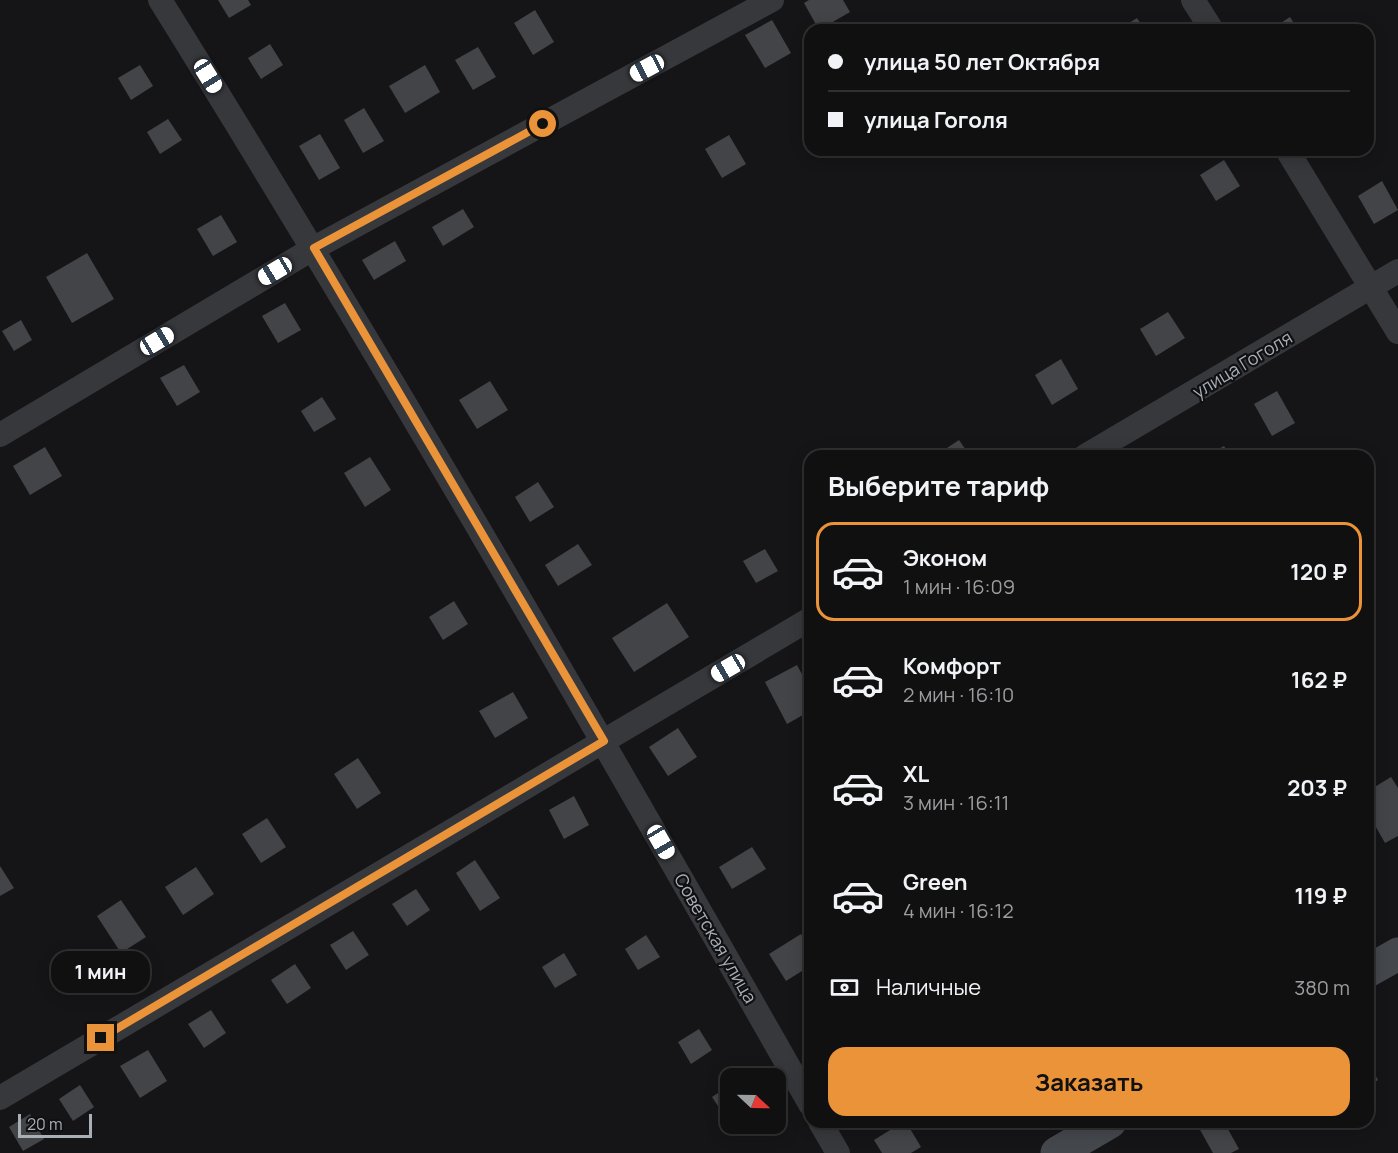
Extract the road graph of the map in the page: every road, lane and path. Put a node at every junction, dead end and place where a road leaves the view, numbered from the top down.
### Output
1 (160, 0) edge
2 (772, 0) edge
3 (1194, 0) edge
4 (1208, 24) edge
5 (1291, 156) edge
6 (314, 248) junction
7 (1398, 271) edge
8 (1372, 286) junction
9 (1398, 332) edge
10 (0, 435) edge
11 (1095, 450) edge
12 (804, 623) edge
13 (604, 741) junction
14 (1398, 954) edge
15 (1374, 968) edge
16 (804, 1093) edge
17 (0, 1098) edge
18 (823, 1128) edge
19 (1100, 1128) edge
20 (838, 1153) edge
21 (1057, 1153) edge

1 - 6 street, Советская улица
2 - 6 street
3 - 4 street
5 - 8 street
6 - 10 street
6 - 13 street, Советская улица
7 - 8 street, улица Гоголя
8 - 9 street
8 - 11 street, улица Гоголя
12 - 13 street
13 - 16 street, Советская улица
13 - 17 street
14 - 15 main road
18 - 20 street
19 - 21 main road

